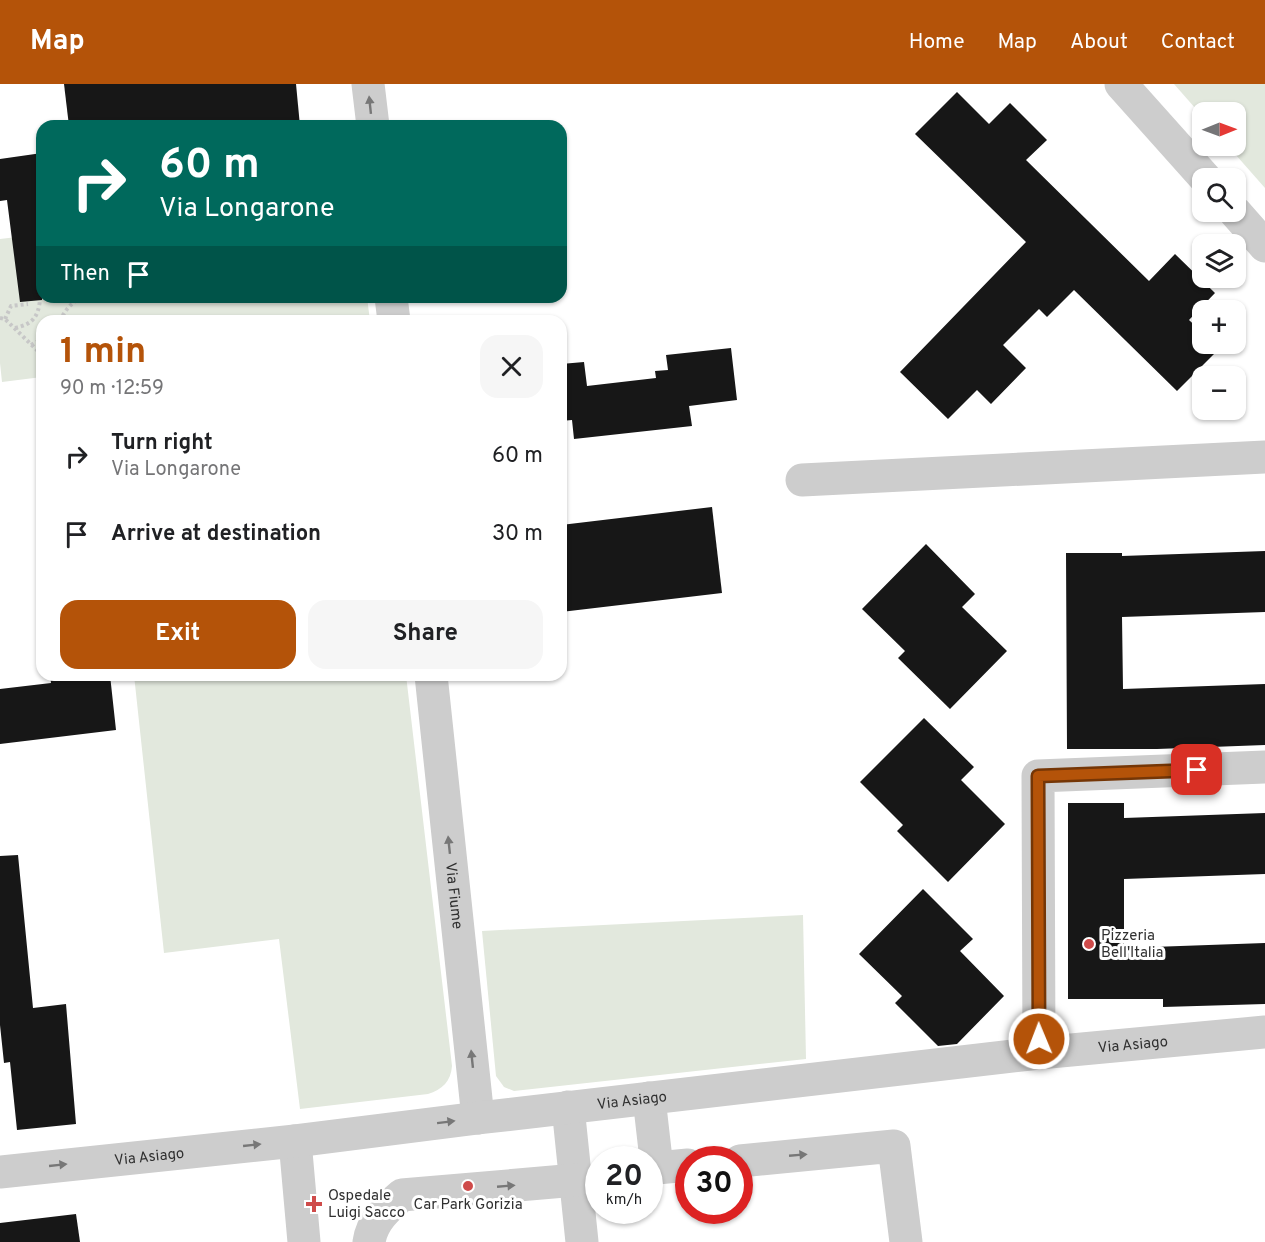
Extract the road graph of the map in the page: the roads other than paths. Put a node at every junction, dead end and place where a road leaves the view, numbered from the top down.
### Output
1 (368, 84) edge
2 (1121, 84) edge
3 (372, 120) edge
4 (1196, 168) edge
5 (1244, 222) edge
6 (1265, 246) edge
7 (1265, 457) edge
8 (802, 480) dead end
9 (432, 681) edge
10 (1265, 767) edge
11 (1265, 1032) edge
12 (1039, 1053) junction
13 (649, 1098) junction
14 (568, 1107) junction
15 (478, 1118) junction
16 (295, 1141) junction
17 (753, 1160) edge
18 (673, 1167) edge
19 (0, 1172) edge
20 (576, 1180) junction
21 (905, 1232) edge
22 (304, 1242) edge
23 (369, 1242) edge
24 (582, 1242) edge

3 -> 1 street
2 - 4 street
5 - 6 street
7 - 8 street
15 -> 9 street, Via Fiume
10 - 12 street
11 - 12 street, Via Asiago
12 - 13 street, Via Asiago
13 - 14 street, Via Asiago
13 - 18 street
14 - 15 street, Via Asiago
14 - 20 street
16 -> 15 street, Via Asiago
19 -> 16 street, Via Asiago
16 - 22 street
17 -> 21 street
23 -> 20 street
20 - 24 street

